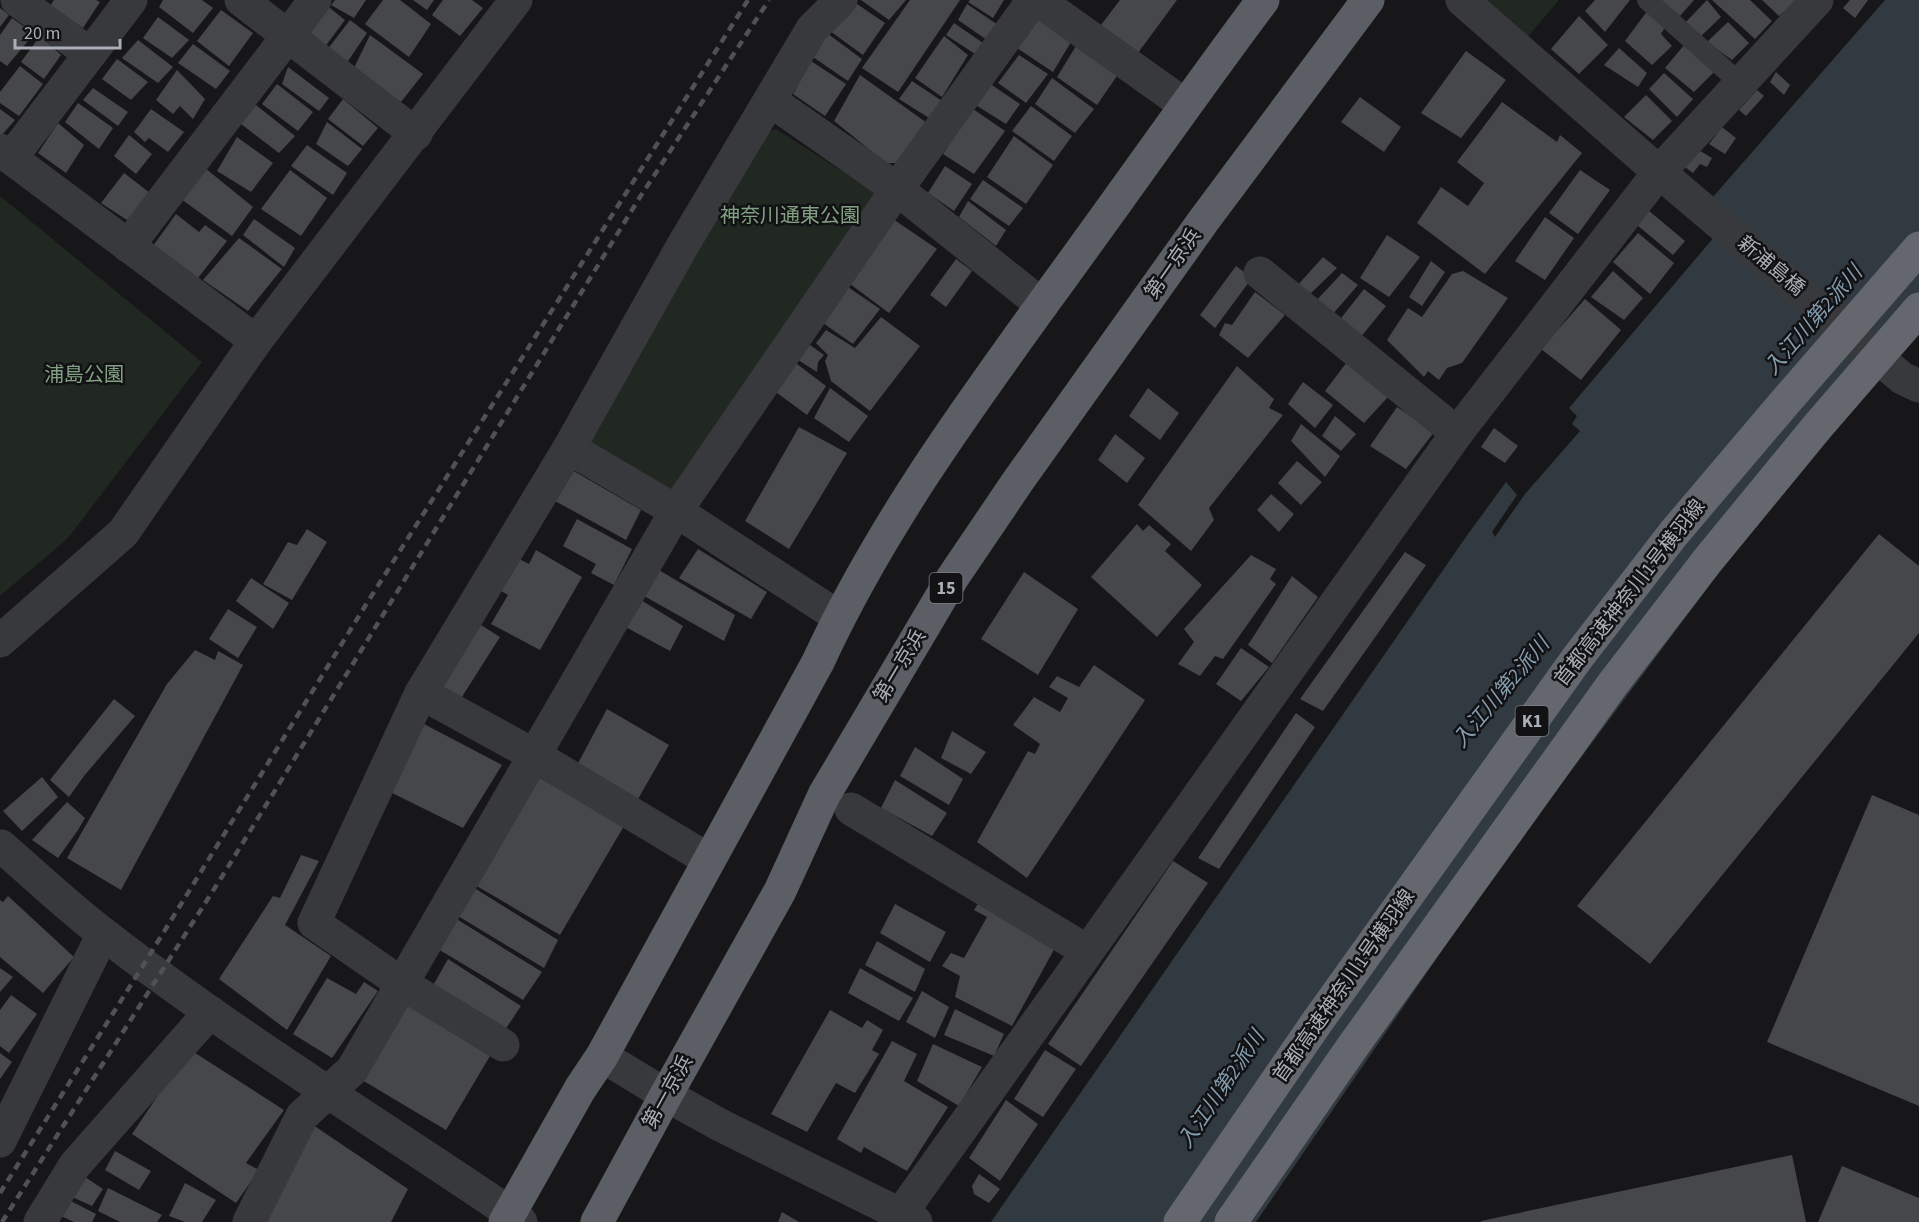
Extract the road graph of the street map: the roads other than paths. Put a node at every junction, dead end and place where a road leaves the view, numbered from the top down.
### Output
1 (17, 0) edge
2 (130, 0) edge
3 (241, 0) edge
4 (315, 0) edge
5 (516, 0) edge
6 (841, 0) edge
7 (1035, 0) edge
8 (1263, 0) edge
9 (1368, 0) edge
10 (1462, 0) edge
11 (1647, 0) edge
12 (1817, 0) edge
13 (289, 36) junction
14 (90, 54) junction
15 (1740, 83) junction
16 (771, 101) junction
17 (1185, 105) junction
18 (416, 134) junction
19 (6, 154) edge
20 (1659, 172) junction
21 (897, 189) junction
22 (128, 246) junction
23 (1919, 248) edge
24 (1260, 273) dead end
25 (1042, 305) junction
26 (1919, 309) edge
27 (256, 341) junction
28 (1910, 382) edge
29 (1457, 433) junction
30 (570, 448) junction
31 (676, 511) junction
32 (839, 616) junction
33 (0, 641) edge
34 (421, 693) junction
35 (534, 755) junction
36 (851, 809) dead end
37 (0, 846) edge
38 (709, 860) junction
39 (103, 934) junction
40 (1087, 951) junction
41 (401, 983) junction
42 (210, 1012) junction
43 (503, 1045) dead end
44 (602, 1056) junction
45 (327, 1093) junction
46 (666, 1095) junction
47 (3, 1130) edge
48 (512, 1219) edge
49 (903, 1220) edge
50 (39, 1222) edge
51 (249, 1222) edge
52 (597, 1222) edge
53 (1180, 1222) edge
54 (1232, 1222) edge

1 - 14 street
2 - 14 street
3 - 13 street
4 - 13 street
5 - 18 street
6 - 16 street
7 - 17 street
7 - 21 street
8 - 17 highway
9 - 46 highway, 第一京浜 / 15
10 - 20 street, 新浦島橋
11 - 15 lane
12 - 15 street
13 - 18 street
13 - 22 street
14 - 19 street
15 - 20 street
16 - 21 street
16 - 30 street
17 - 25 highway
18 - 27 street
19 - 22 street
20 - 28 street, 新浦島橋, bridge
20 - 29 street
21 - 25 street
21 - 31 street
22 - 27 street
23 - 53 highway, 首都高速神奈川1号横羽線 / K1, bridge
24 - 29 street
25 - 32 highway
26 - 54 highway, 首都高速神奈川1号横羽線 / K1, bridge
27 - 33 street
29 - 40 street
30 - 31 street
30 - 34 street
31 - 32 street
31 - 35 street
32 - 38 highway
34 - 35 street
34 - 41 street
35 - 38 street
35 - 41 street
36 - 40 street
37 - 39 street
38 - 44 highway
39 - 42 street
39 - 47 street
40 - 49 street
41 - 43 street
41 - 45 street
42 - 45 street
42 - 50 street
44 - 46 street
44 - 48 highway
45 - 48 street
45 - 51 street
46 - 49 street
46 - 52 highway, 第一京浜 / 15

